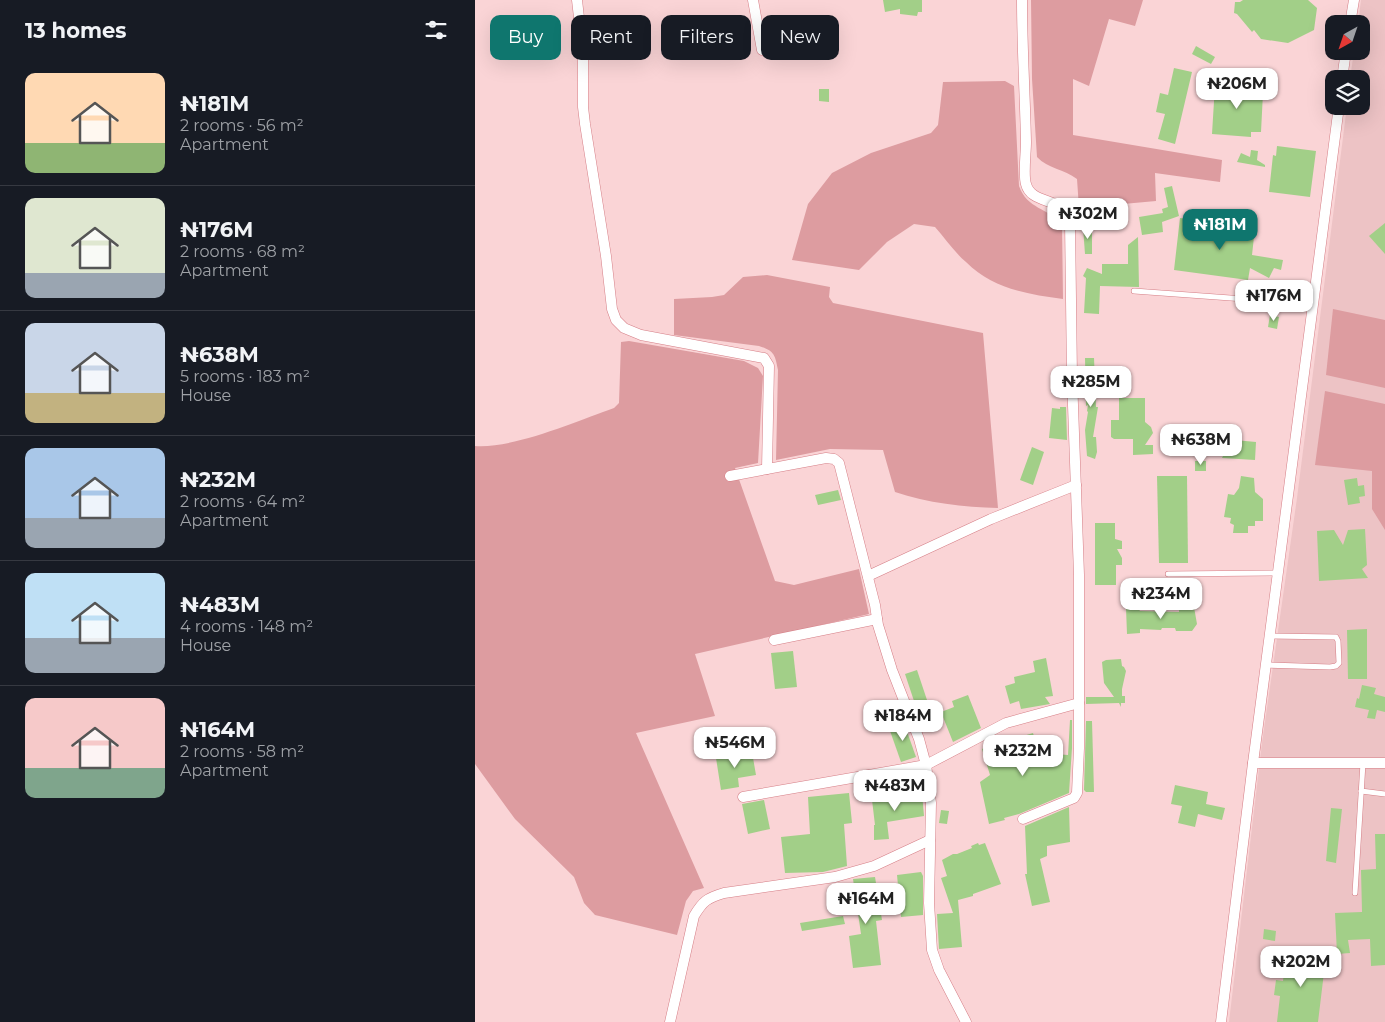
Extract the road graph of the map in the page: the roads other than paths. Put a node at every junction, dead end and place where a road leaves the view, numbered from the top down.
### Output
1 (577, 0) edge
2 (753, 0) edge
3 (1022, 0) edge
4 (1353, 0) edge
5 (1351, 15) edge
6 (761, 44) edge
7 (1338, 115) edge
8 (1134, 291) dead end
9 (1314, 304) junction
10 (767, 469) junction
11 (730, 476) dead end
12 (1076, 485) junction
13 (1277, 573) junction
14 (1168, 574) dead end
15 (868, 576) junction
16 (877, 618) junction
17 (1269, 636) junction
18 (774, 640) dead end
19 (1265, 665) junction
20 (1079, 703) junction
21 (1385, 762) edge
22 (1253, 763) junction
23 (1363, 763) junction
24 (926, 765) junction
25 (1361, 791) junction
26 (1385, 794) edge
27 (743, 797) dead end
28 (1023, 819) dead end
29 (929, 840) junction
30 (1355, 893) dead end
31 (671, 1022) edge
32 (965, 1022) edge
33 (1221, 1022) edge

1 - 10 street
2 - 6 street
3 - 12 street
4 - 5 street
7 - 9 street
8 - 9 lane
9 - 13 street
10 - 11 street
10 - 15 street
12 - 15 street
12 - 20 street
13 - 14 lane
13 - 17 street
15 - 16 street
16 - 18 street
16 - 24 street
17 - 19 street
17 - 19 lane
19 - 22 street
20 - 24 street
20 - 28 street
21 - 23 street
22 - 23 street
22 - 33 street
23 - 25 lane
24 - 27 street
24 - 29 street
25 - 26 lane
25 - 30 lane
29 - 31 street
29 - 32 street

